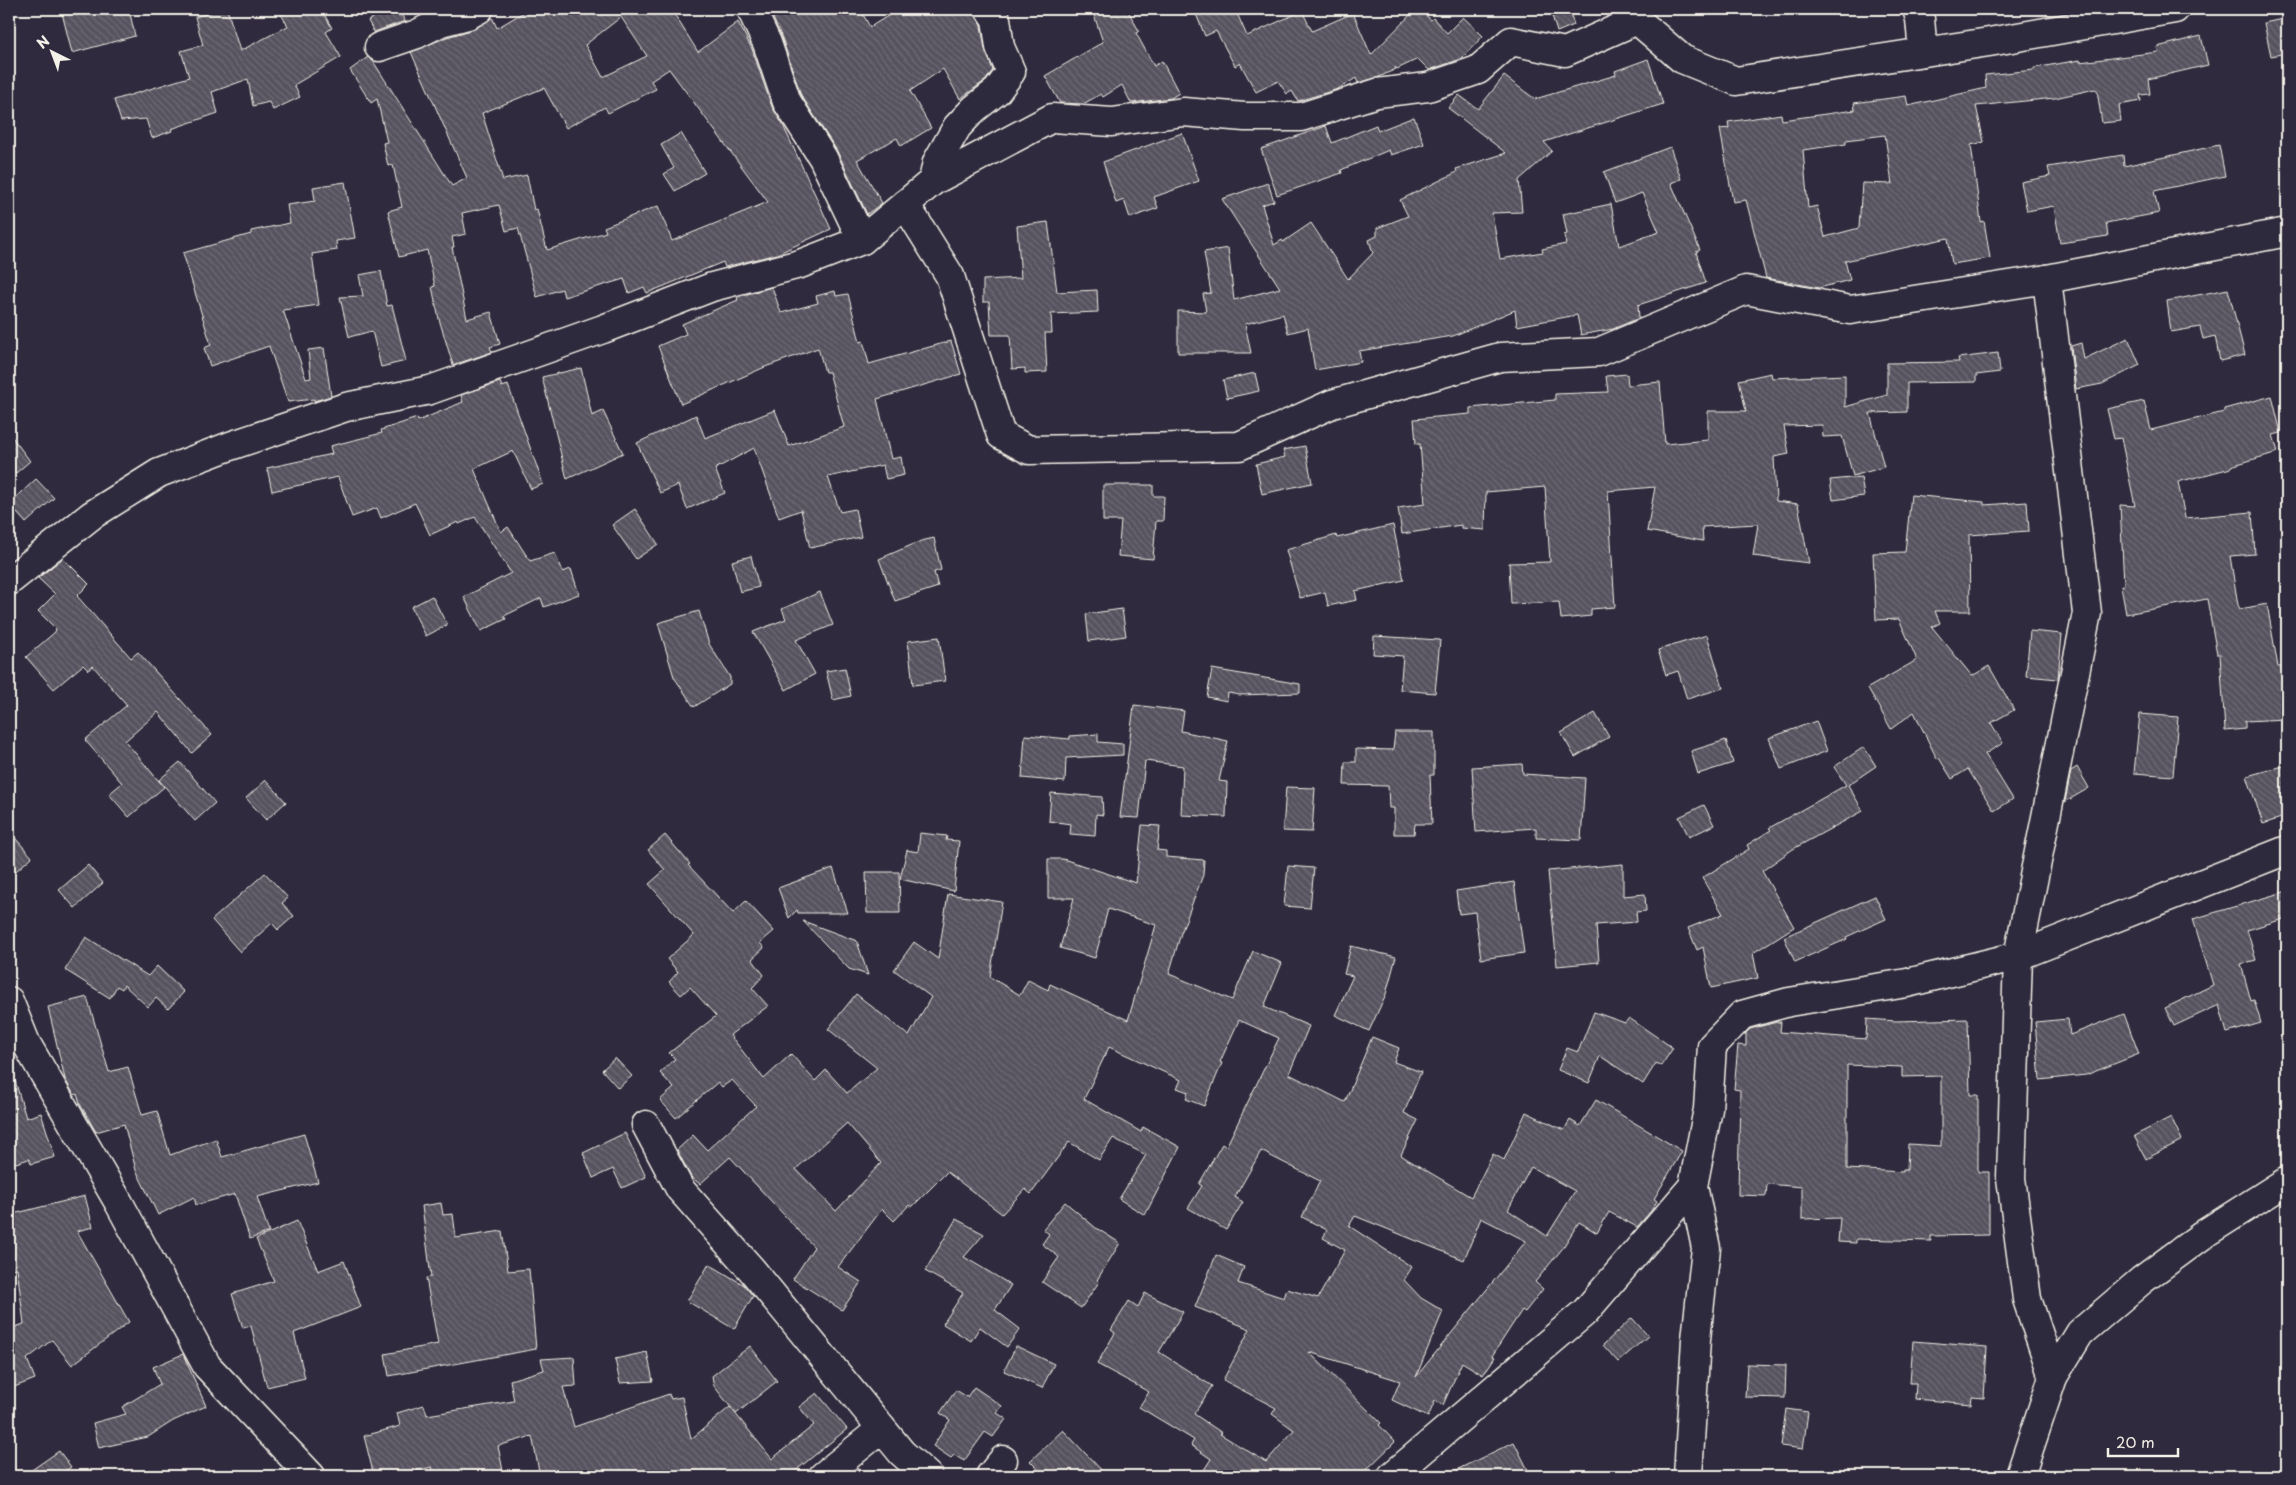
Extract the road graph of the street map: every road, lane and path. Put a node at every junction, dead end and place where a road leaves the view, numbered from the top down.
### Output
1 (480, 9) edge
2 (751, 9) edge
3 (989, 9) edge
4 (1917, 9) edge
5 (2175, 9) edge
6 (1635, 14) edge
7 (379, 47) dead end
8 (1923, 52) junction
9 (933, 181) junction
10 (905, 204) junction
11 (2287, 238) edge
12 (862, 240) junction
13 (2047, 279) junction
14 (9, 581) edge
15 (2287, 850) edge
16 (2018, 956) junction
17 (9, 1001) edge
18 (646, 1125) dead end
19 (2287, 1181) edge
20 (1693, 1186) junction
21 (2053, 1377) junction
22 (881, 1428) junction
23 (311, 1476) edge
24 (823, 1476) edge
25 (928, 1476) edge
26 (1392, 1476) edge
27 (1688, 1476) edge
28 (2020, 1476) edge

1 - 7 street
2 - 12 street
3 - 9 street
4 - 8 street
5 - 8 street
6 - 8 street
6 - 9 street
9 - 10 street
10 - 12 street
10 - 13 street
11 - 13 street
12 - 14 street
13 - 16 street
15 - 16 street
16 - 20 street
16 - 21 street
17 - 23 street
18 - 22 street
19 - 21 street
20 - 26 street
20 - 27 street
21 - 28 street
22 - 24 street
22 - 25 street

